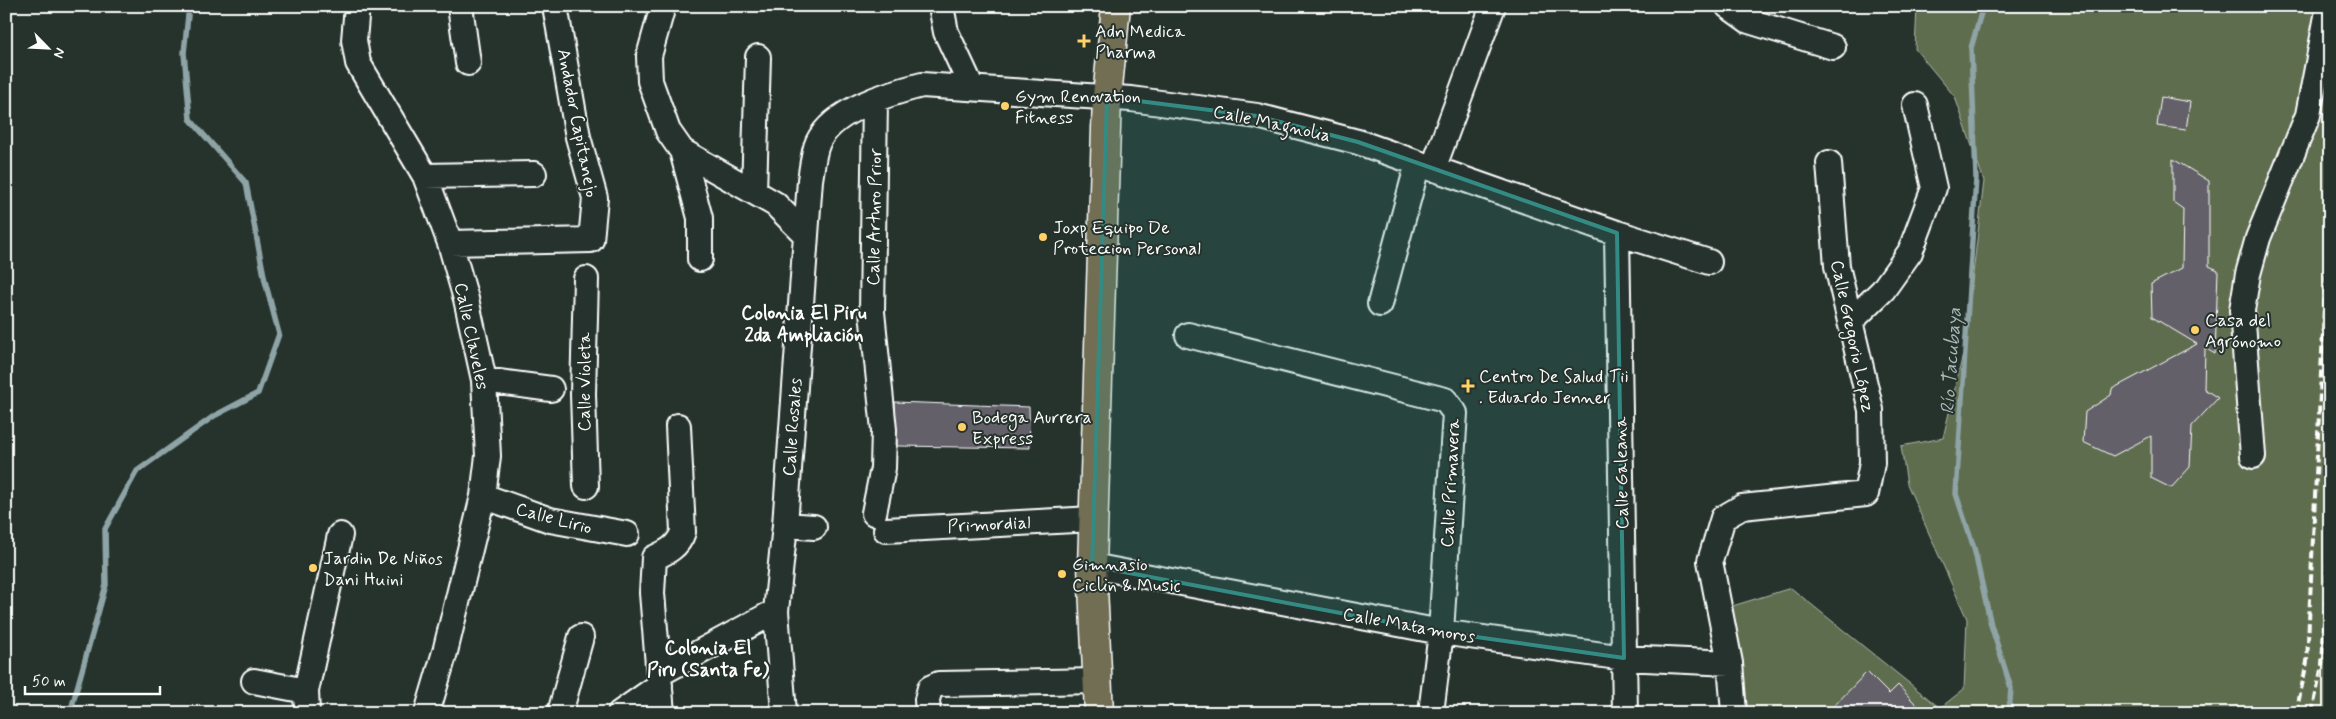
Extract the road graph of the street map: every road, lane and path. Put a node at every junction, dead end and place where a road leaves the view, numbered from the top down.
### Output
1 (357, 6) edge
2 (460, 6) edge
3 (555, 6) edge
4 (663, 6) edge
5 (941, 6) edge
6 (1116, 6) edge
7 (1494, 6) edge
8 (1728, 6) edge
9 (2329, 6) edge
10 (1833, 47) dead end
11 (758, 57) dead end
12 (468, 63) dead end
13 (972, 88) junction
14 (1106, 97) junction
15 (876, 100) junction
16 (1915, 105) dead end
17 (818, 142) joint
18 (682, 151) junction
19 (1829, 163) dead end
20 (1425, 166) junction
21 (534, 174) dead end
22 (425, 176) junction
23 (754, 192) junction
24 (1617, 233) junction
25 (806, 234) junction
26 (450, 243) junction
27 (700, 259) dead end
28 (1709, 262) dead end
29 (586, 279) dead end
30 (1380, 304) dead end
31 (1850, 322) junction
32 (1188, 335) dead end
33 (484, 380) junction
34 (551, 389) dead end
35 (678, 426) dead end
36 (2253, 456) dead end
37 (586, 486) dead end
38 (483, 496) junction
39 (1093, 518) junction
40 (880, 521) joint
41 (785, 525) junction
42 (814, 526) dead end
43 (627, 534) dead end
44 (340, 535) dead end
45 (1092, 566) junction
46 (776, 611) junction
47 (1441, 632) junction
48 (581, 637) dead end
49 (1624, 658) junction
50 (1730, 663) junction
51 (659, 679) junction
52 (254, 681) dead end
53 (1097, 681) junction
54 (307, 702) edge
55 (427, 713) edge
56 (560, 713) edge
57 (620, 713) edge
58 (662, 713) edge
59 (784, 713) edge
60 (928, 713) edge
61 (1099, 713) edge
62 (1431, 713) edge
63 (1625, 713) edge
64 (1734, 713) edge

1 - 22 street, Calle Claveles
2 - 12 street
3 - 26 street, Andador Capitanejo
4 - 18 street
5 - 13 street
6 - 14 main road
7 - 20 street
8 - 10 street
9 - 36 street
11 - 23 street
13 - 14 street, Calle Magnolia
13 - 15 street, Calle Magnolia
14 - 20 street, Calle Magnolia
14 - 39 main road
15 - 17 street, Calle Magnolia
15 - 40 street, Calle Arturo Prior
16 - 31 street
17 - 25 street, Calle Rosales
18 - 23 street
18 - 27 street
19 - 31 street, Calle Gregorio López
20 - 24 street, Calle Magnolia
20 - 30 street
21 - 22 street
22 - 26 street, Calle Claveles
23 - 25 street
24 - 28 street, Calle Magnolia
24 - 49 street, Calle Galeana
25 - 41 street, Calle Rosales
26 - 33 street, Calle Claveles
29 - 37 street, Calle Violeta
31 - 50 street, Calle Gregorio López
32 - 47 street, Calle Primavera
33 - 34 street
33 - 38 street, Calle Claveles
35 - 51 street
38 - 43 street, Calle Lirio
38 - 55 street, Calle Claveles
39 - 40 street, Primordial
39 - 45 main road
41 - 42 street
41 - 46 street, Calle Rosales
44 - 54 street
45 - 47 street, Calle Matamoros
45 - 53 main road
46 - 51 street
46 - 59 street, Calle Rosales
47 - 49 street, Calle Matamoros
47 - 62 street, Calle Primavera
48 - 56 street
49 - 50 street, Calle Matamoros
49 - 63 street, Calle Galeana
50 - 64 street, Calle Gregorio López
51 - 57 street
51 - 58 street
52 - 54 street
53 - 60 street
53 - 61 main road

